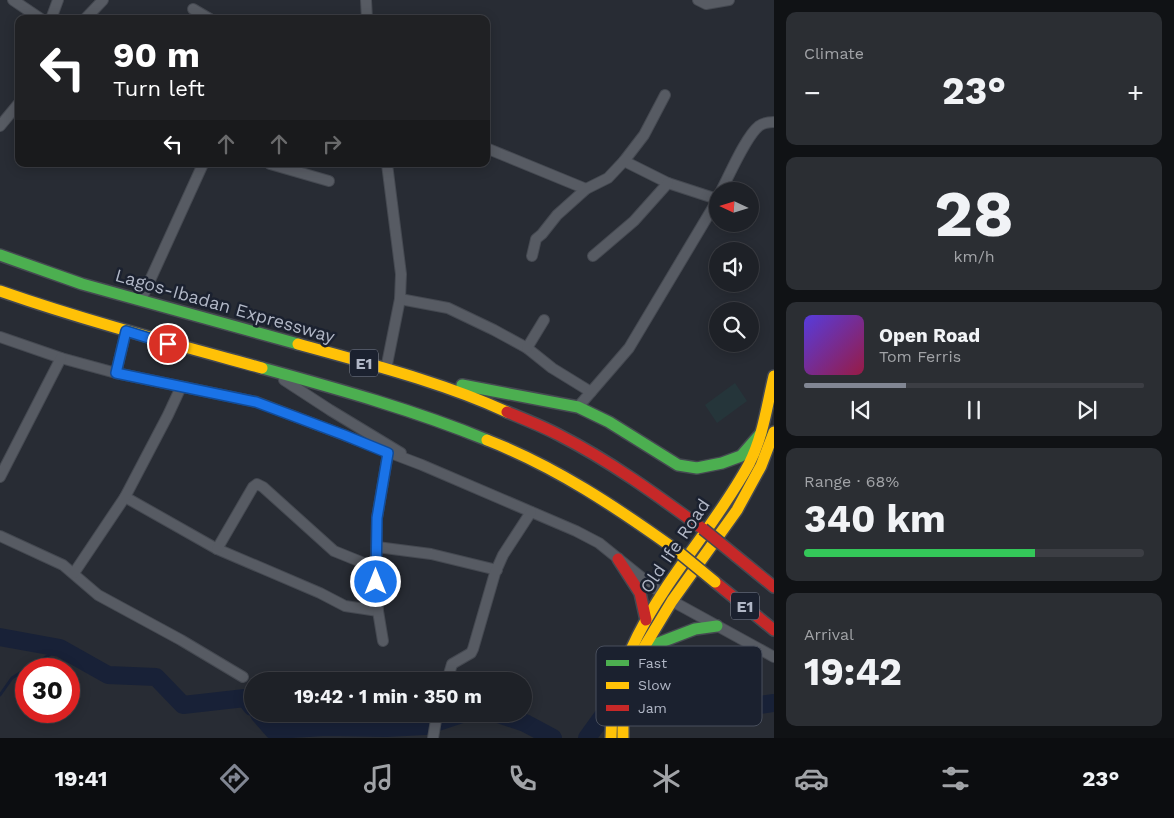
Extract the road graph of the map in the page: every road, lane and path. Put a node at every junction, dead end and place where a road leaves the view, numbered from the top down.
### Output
1 (13, 0) edge
2 (58, 0) edge
3 (103, 0) edge
4 (366, 0) edge
5 (698, 0) edge
6 (729, 0) edge
7 (194, 9) dead end
8 (35, 15) edge
9 (52, 15) edge
10 (89, 15) edge
11 (204, 15) edge
12 (368, 15) edge
13 (665, 95) dead end
14 (15, 108) edge
15 (774, 122) edge
16 (0, 126) edge
17 (490, 150) edge
18 (624, 161) junction
19 (201, 167) edge
20 (280, 167) edge
21 (386, 167) edge
22 (329, 181) dead end
23 (668, 182) junction
24 (726, 182) edge
25 (586, 189) junction
26 (709, 196) edge
27 (709, 213) edge
28 (0, 255) edge
29 (532, 256) dead end
30 (594, 256) dead end
31 (0, 291) edge
32 (400, 299) junction
33 (141, 300) junction
34 (544, 320) dead end
35 (126, 331) junction
36 (0, 337) edge
37 (527, 348) junction
38 (60, 358) junction
39 (386, 369) junction
40 (270, 370) junction
41 (116, 373) junction
42 (774, 376) edge
43 (426, 382) junction
44 (181, 387) junction
45 (591, 392) junction
46 (578, 407) junction
47 (774, 432) edge
48 (761, 434) junction
49 (388, 453) junction
50 (422, 465) junction
51 (0, 477) edge
52 (125, 497) junction
53 (531, 512) junction
54 (0, 536) edge
55 (377, 547) junction
56 (217, 549) junction
57 (618, 559) junction
58 (376, 568) junction
59 (497, 570) junction
60 (74, 573) junction
61 (774, 587) edge
62 (662, 594) junction
63 (672, 601) junction
64 (378, 611) junction
65 (646, 620) junction
66 (717, 626) junction
67 (774, 630) edge
68 (384, 641) dead end
69 (632, 646) edge
70 (645, 646) edge
71 (651, 646) edge
72 (754, 646) edge
73 (762, 650) edge
74 (774, 657) edge
75 (450, 672) edge
76 (243, 678) dead end
77 (436, 722) edge
78 (433, 738) edge

1 - 8 street
2 - 9 street
3 - 10 street
4 - 12 street
5 - 6 street
7 - 11 street
13 - 18 street
14 - 16 street
15 - 24 street
17 - 25 street
18 - 23 street
18 - 25 street
19 - 33 street
20 - 22 street
21 - 32 street
23 - 26 street
23 - 30 street
25 - 29 street
27 - 45 street
28 - 33 main road, Lagos-Ibadan Expressway / E1
31 - 35 main road, E1
32 - 37 street
32 - 39 street
33 - 39 main road, Lagos-Ibadan Expressway / E1
34 - 37 street
35 - 40 main road, E1
35 - 41 street
36 - 38 street
37 - 45 street
38 - 41 street
38 - 51 street
39 - 43 main road, Lagos-Ibadan Expressway / E1
40 - 50 street
40 - 67 main road, E1, bridge
41 - 44 street
42 - 48 main road, Old Ife Road
43 - 46 main road
43 - 61 main road, Lagos-Ibadan Expressway / E1, bridge
44 - 49 street
44 - 52 street
45 - 46 street
46 - 48 main road
47 - 63 main road, Old Ife Road
48 - 62 main road, Old Ife Road
49 - 50 street
49 - 55 street
50 - 53 street
52 - 56 street
52 - 60 street
53 - 57 street
53 - 59 street
54 - 60 street
55 - 58 street
55 - 59 street
56 - 58 street
56 - 64 street
57 - 62 street
57 - 65 main road
58 - 64 street
59 - 75 street
60 - 76 street
62 - 65 main road, Old Ife Road
63 - 66 street
63 - 70 main road, Old Ife Road
64 - 68 street
65 - 69 main road, Old Ife Road
66 - 71 main road
66 - 72 street
73 - 74 street
77 - 78 street

